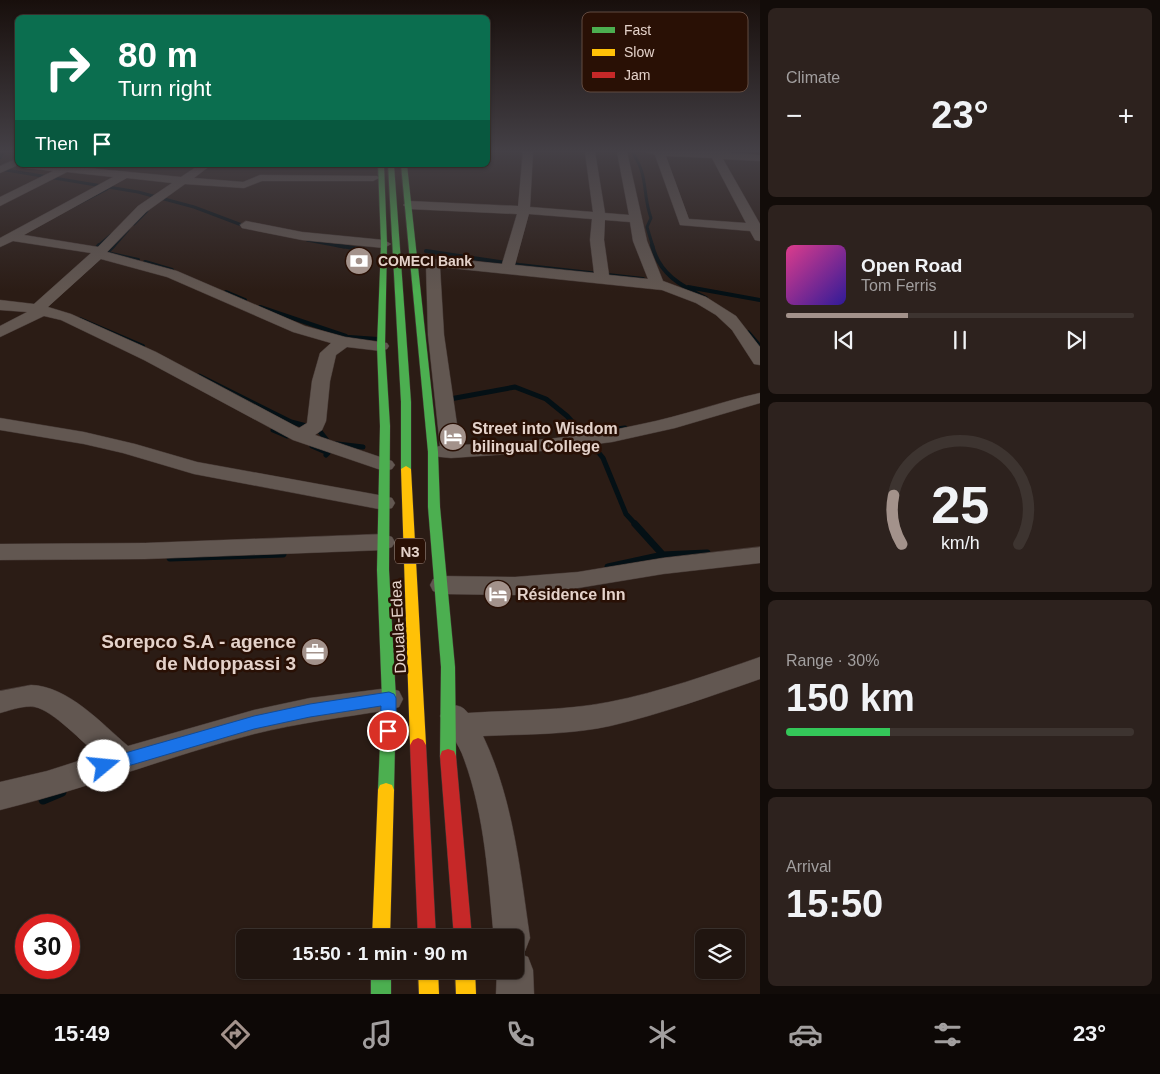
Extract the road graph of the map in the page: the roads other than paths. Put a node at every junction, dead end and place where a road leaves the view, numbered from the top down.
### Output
1 (82, 198) edge
2 (158, 198) edge
3 (384, 198) edge
4 (387, 198) edge
5 (408, 198) edge
6 (525, 198) edge
7 (597, 198) edge
8 (632, 198) edge
9 (676, 198) edge
10 (740, 198) edge
11 (409, 206) junction
12 (524, 210) junction
13 (599, 216) junction
14 (371, 219) dead end
15 (637, 219) junction
16 (246, 225) dead end
17 (758, 231) edge
18 (384, 239) junction
19 (5, 240) edge
20 (99, 253) junction
21 (508, 267) junction
22 (602, 277) junction
23 (657, 284) junction
24 (0, 305) edge
25 (40, 310) junction
26 (0, 332) edge
27 (344, 342) junction
28 (381, 346) junction
29 (760, 360) edge
30 (760, 398) edge
31 (0, 424) edge
32 (300, 436) junction
33 (442, 452) junction
34 (385, 465) junction
35 (384, 503) junction
36 (384, 542) junction
37 (0, 552) edge
38 (760, 555) edge
39 (442, 585) junction
40 (760, 668) edge
41 (389, 698) junction
42 (0, 702) edge
43 (456, 717) junction
44 (123, 760) junction
45 (0, 796) edge
46 (381, 929) edge
47 (427, 929) edge
48 (462, 929) edge
49 (511, 929) edge
50 (381, 979) edge
51 (428, 979) edge
52 (465, 979) edge
53 (514, 979) edge
54 (381, 994) edge
55 (429, 994) edge
56 (466, 994) edge
57 (515, 994) edge

1 - 19 street
2 - 20 street
3 - 18 main road
4 - 47 main road, Douala-Edea / N3
5 - 11 main road
6 - 12 street
7 - 13 street
8 - 15 street
9 - 17 street
10 - 17 street
11 - 12 street
11 - 33 main road
12 - 13 street
12 - 21 street
13 - 15 street
13 - 22 street
14 - 18 main road
15 - 23 street
16 - 18 street
18 - 28 main road
19 - 20 street
20 - 25 street
20 - 27 street
21 - 22 street
21 - 33 street
22 - 23 street
23 - 29 street
24 - 25 street
25 - 26 street
25 - 32 street
27 - 28 street
27 - 32 street
28 - 34 main road
30 - 33 street
31 - 35 street
32 - 34 street
33 - 39 main road
34 - 35 main road
35 - 36 main road
36 - 37 street
36 - 41 main road
38 - 39 street
39 - 43 main road
40 - 43 street
41 - 44 street
41 - 46 main road
42 - 44 street
43 - 48 main road
43 - 49 street
44 - 45 street
50 - 54 main road
51 - 55 main road
52 - 56 main road
53 - 57 street

